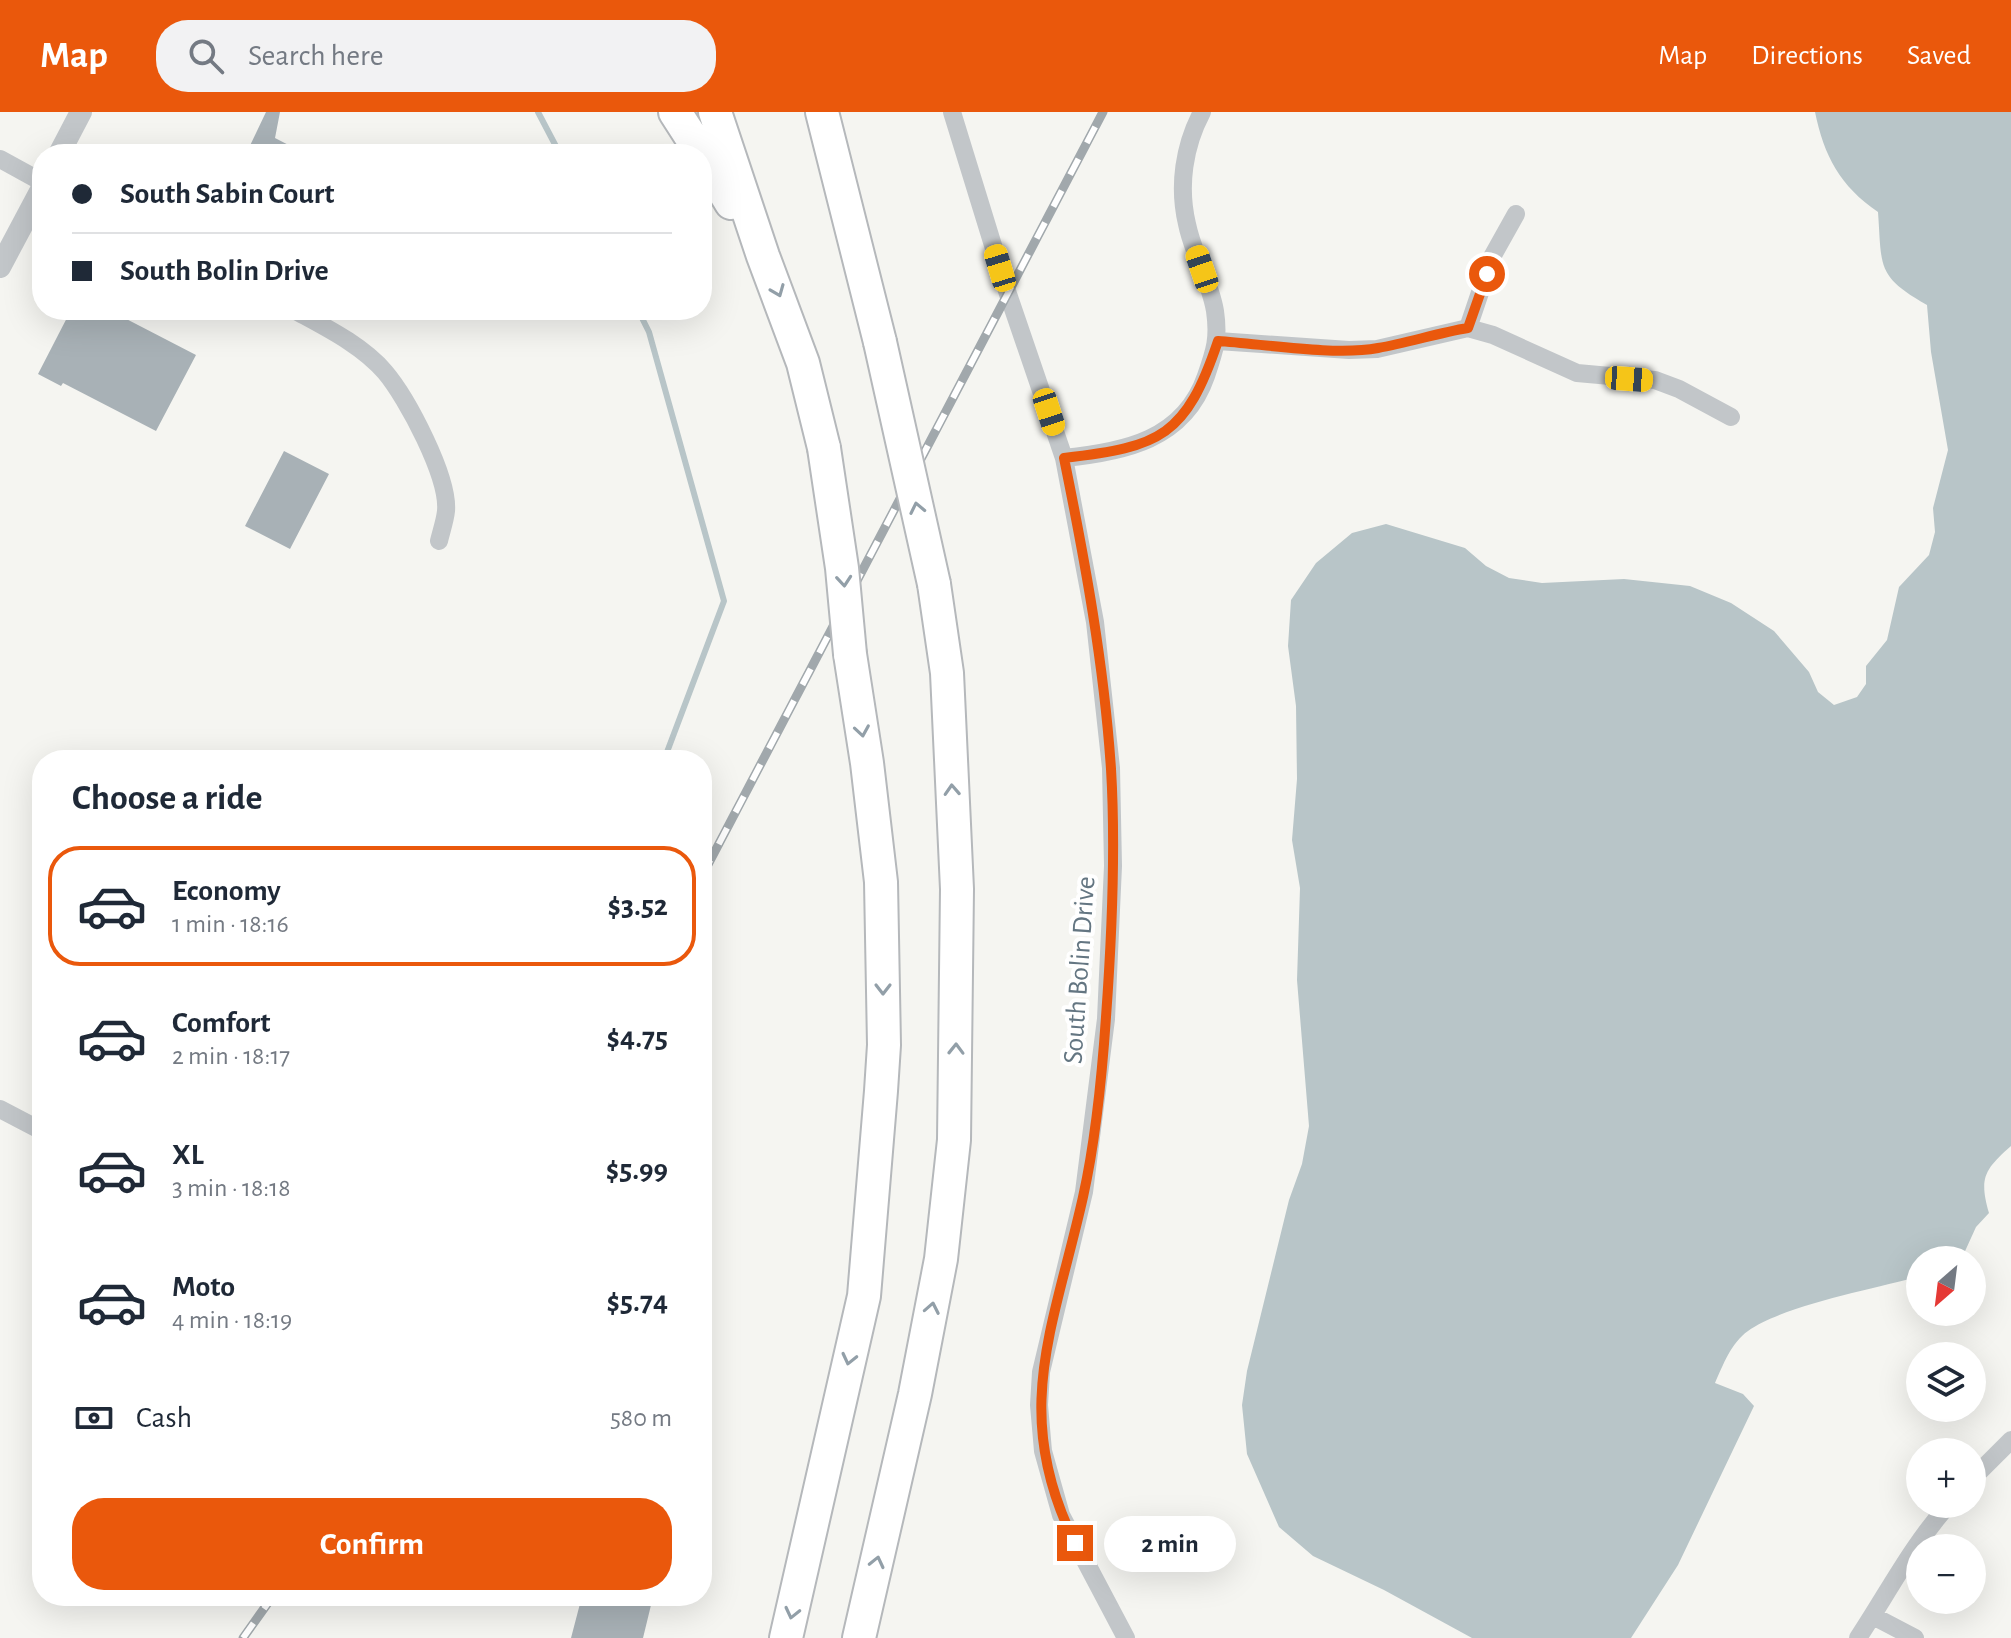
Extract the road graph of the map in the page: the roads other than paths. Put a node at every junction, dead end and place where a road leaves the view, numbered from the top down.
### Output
1 (81, 112) edge
2 (675, 112) edge
3 (715, 112) edge
4 (800, 112) edge
5 (822, 112) edge
6 (952, 112) edge
7 (1202, 112) edge
8 (64, 144) edge
9 (696, 144) edge
10 (0, 159) edge
11 (712, 171) edge
12 (32, 179) edge
13 (32, 205) edge
14 (1516, 214) dead end
15 (848, 224) junction
16 (763, 256) junction
17 (0, 267) edge
18 (312, 320) edge
19 (1468, 328) junction
20 (1218, 341) junction
21 (1731, 417) dead end
22 (1064, 458) junction
23 (439, 541) dead end
24 (0, 1109) edge
25 (32, 1126) edge
26 (2011, 1440) edge
27 (1986, 1465) edge
28 (1936, 1518) edge
29 (1873, 1616) junction
30 (786, 1638) edge
31 (859, 1638) edge
32 (1126, 1638) edge
33 (1858, 1638) edge
34 (1915, 1638) edge

1 - 8 street
2 - 9 highway
3 - 16 highway
4 - 15 highway
5 - 15 highway
6 - 22 street, South Bolin Drive
7 - 20 street
10 - 12 street
11 - 16 highway
13 - 17 street
14 - 19 street
31 -> 15 highway, bridge
16 -> 30 highway, bridge
18 - 23 street
19 - 20 street
19 - 21 street
20 - 22 street
22 - 32 street, South Bolin Drive
24 - 25 street
26 - 27 street
28 - 29 street
29 - 33 street
29 - 34 street

